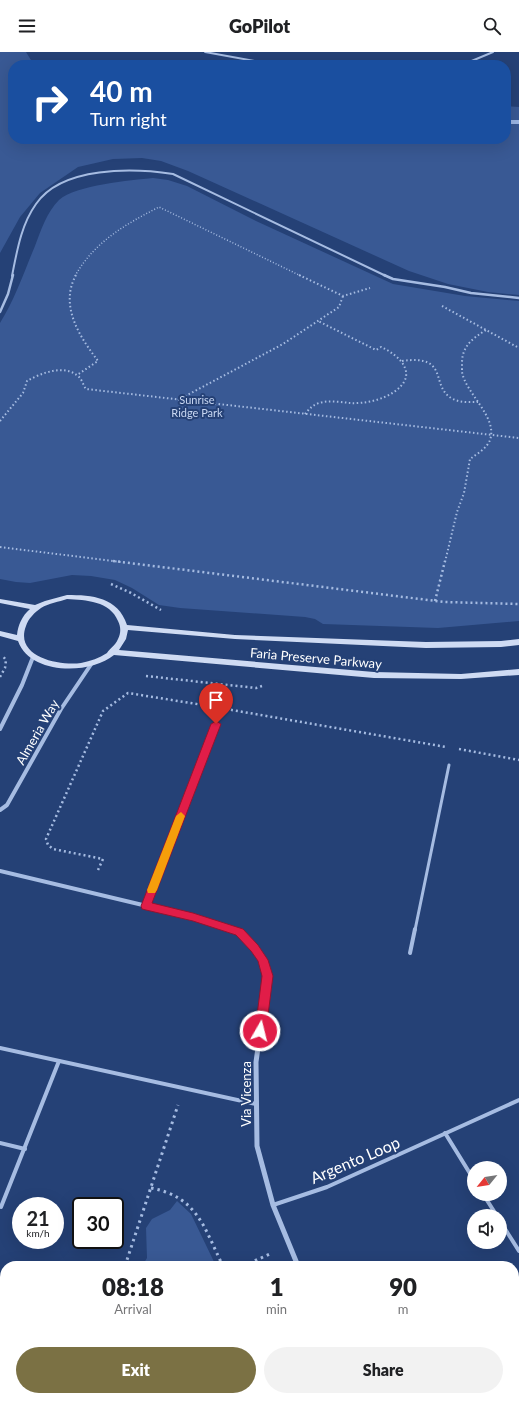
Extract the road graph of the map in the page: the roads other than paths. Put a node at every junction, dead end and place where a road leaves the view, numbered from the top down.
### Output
1 (205, 52) edge
2 (493, 52) edge
3 (249, 60) edge
4 (474, 60) edge
5 (519, 298) edge
6 (0, 312) edge
7 (0, 601) edge
8 (37, 608) junction
9 (125, 627) junction
10 (0, 633) edge
11 (20, 639) junction
12 (519, 642) edge
13 (111, 652) junction
14 (33, 657) junction
15 (92, 662) junction
16 (519, 672) edge
17 (216, 724) dead end
18 (0, 728) edge
19 (449, 765) dead end
20 (0, 810) edge
21 (0, 871) edge
22 (146, 906) junction
23 (410, 952) dead end
24 (0, 1048) edge
25 (59, 1061) junction
26 (519, 1100) edge
27 (256, 1104) junction
28 (445, 1133) junction
29 (0, 1143) edge
30 (25, 1149) junction
31 (467, 1169) edge
32 (273, 1205) junction
33 (1, 1207) dead end
34 (507, 1232) edge
35 (519, 1251) edge
36 (296, 1261) edge

1 - 3 lane
2 - 4 lane
5 - 6 lane
7 - 8 street
8 - 9 street
8 - 11 street
9 - 12 street, Faria Preserve Parkway
9 - 13 street
10 - 11 street
11 - 14 street
13 - 15 street
13 - 16 street, Faria Preserve Parkway
14 - 15 street
14 - 18 street
15 - 20 street, Almeria Way
17 - 22 lane
19 - 23 lane
21 - 22 street, Via Vicenza
22 - 27 street, Via Vicenza
24 - 25 lane
25 - 27 lane
25 - 30 lane
26 - 28 lane, Argento Loop
27 - 32 street, Via Vicenza
28 - 31 lane
28 - 32 lane, Argento Loop
29 - 30 lane
30 - 33 lane
32 - 36 street, Via Vicenza
34 - 35 lane

